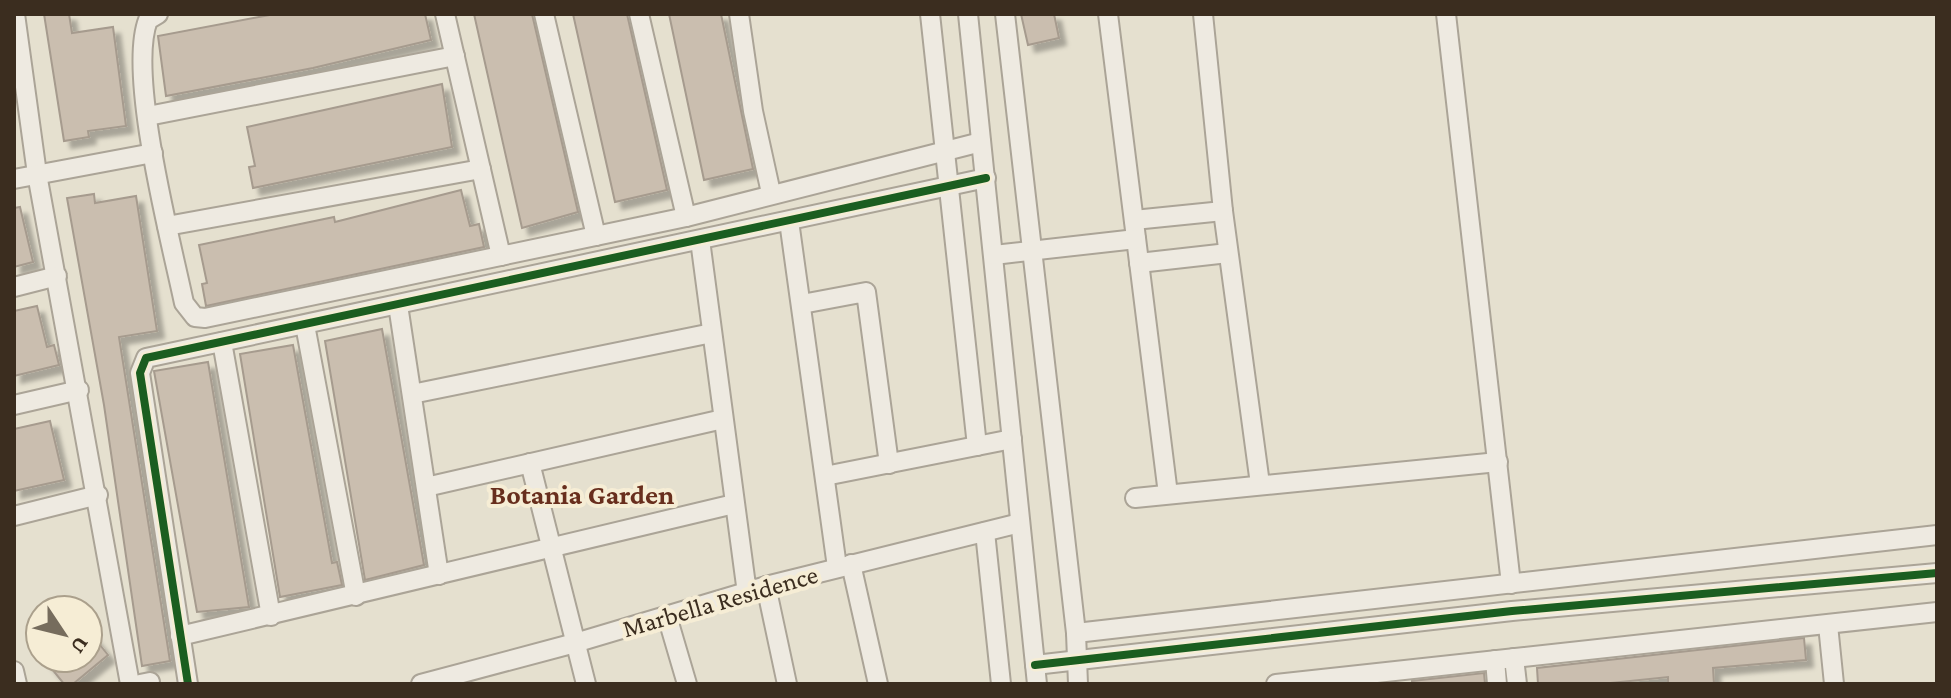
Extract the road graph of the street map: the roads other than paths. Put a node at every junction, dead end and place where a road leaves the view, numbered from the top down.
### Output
1 (15, 14) edge
2 (158, 14) edge
3 (445, 14) edge
4 (544, 14) edge
5 (639, 14) edge
6 (739, 14) edge
7 (930, 14) edge
8 (968, 14) edge
9 (1005, 14) edge
10 (1108, 14) edge
11 (1203, 14) edge
12 (1446, 14) edge
13 (455, 56) junction
14 (18, 73) edge
15 (148, 116) junction
16 (981, 142) junction
17 (946, 149) junction
18 (153, 153) junction
19 (481, 169) junction
20 (37, 174) junction
21 (986, 178) junction
22 (14, 179) edge
23 (950, 187) junction
24 (771, 193) junction
25 (1223, 211) junction
26 (686, 217) junction
27 (1134, 220) junction
28 (789, 221) junction
29 (167, 226) junction
30 (596, 236) junction
31 (1136, 239) junction
32 (700, 240) junction
33 (1031, 250) junction
34 (1228, 253) junction
35 (994, 255) junction
36 (501, 256) junction
37 (1139, 263) junction
38 (57, 276) junction
39 (14, 287) edge
40 (802, 304) junction
41 (398, 305) junction
42 (305, 325) junction
43 (712, 333) junction
44 (222, 342) junction
45 (79, 390) junction
46 (412, 394) junction
47 (14, 405) edge
48 (723, 419) junction
49 (1012, 439) junction
50 (977, 446) junction
51 (1498, 462) junction
52 (530, 463) junction
53 (889, 464) junction
54 (825, 476) junction
55 (1260, 484) junction
56 (426, 487) junction
57 (1168, 494) junction
58 (98, 495) junction
59 (1135, 498) dead end
60 (734, 504) junction
61 (14, 516) edge
62 (1020, 523) junction
63 (985, 532) junction
64 (1937, 535) edge
65 (551, 546) junction
66 (844, 566) junction
67 (1937, 573) edge
68 (439, 575) junction
69 (1511, 584) junction
70 (766, 586) junction
71 (747, 593) junction
72 (356, 596) junction
73 (1937, 612) edge
74 (271, 616) junction
75 (667, 616) junction
76 (1828, 625) junction
77 (1076, 633) junction
78 (180, 636) junction
79 (575, 643) junction
80 (1076, 659) junction
81 (1504, 659) junction
82 (1035, 665) junction
83 (14, 671) edge
84 (17, 684) edge
85 (130, 684) edge
86 (188, 684) edge
87 (421, 684) edge
88 (586, 684) edge
89 (687, 684) edge
90 (787, 684) edge
91 (878, 684) edge
92 (1001, 684) edge
93 (1037, 684) edge
94 (1078, 684) edge
95 (1276, 684) edge
96 (1497, 684) edge
97 (1517, 684) edge
98 (1834, 684) edge

1 - 14 street
2 - 15 street
3 - 13 street
4 - 30 street
5 - 26 street
6 - 24 street
7 - 17 street
8 - 16 street
9 - 33 street
10 - 27 street
11 - 25 street
12 - 51 street
13 - 15 street
13 - 19 street
14 - 20 street
15 - 18 street
16 - 17 street
16 - 21 street
17 - 23 street
17 - 24 street
18 - 20 street
18 - 29 street
19 - 29 street
19 - 36 street
20 - 22 street
20 - 38 street
21 - 23 street
21 - 35 street
23 - 28 street
23 - 50 street
24 - 26 street
25 - 27 street
25 - 34 street
26 - 30 street
27 - 31 street
28 - 32 street
28 - 40 street
29 - 36 street
30 - 36 street
31 - 33 street
31 - 37 street
32 - 41 street
32 - 43 street
33 - 35 street
33 - 77 street
34 - 37 street
34 - 55 street
35 - 49 street
37 - 57 street
38 - 39 street
38 - 45 street
40 - 53 street
40 - 54 street
41 - 42 street
41 - 46 street
42 - 44 street
42 - 72 street
43 - 46 street
43 - 48 street
44 - 74 street
44 - 78 street
45 - 47 street
45 - 58 street
46 - 56 street
48 - 52 street
48 - 60 street
49 - 50 street
49 - 62 street
50 - 53 street
51 - 55 street
51 - 69 street
52 - 56 street
52 - 65 street
53 - 54 street
54 - 66 street
55 - 57 street
56 - 68 street
57 - 59 street
58 - 61 street
58 - 85 street
60 - 65 street
60 - 71 street
62 - 63 street, Marbella Residence
62 - 82 street
63 - 66 street, Marbella Residence
63 - 92 street
64 - 69 street
65 - 68 street
65 - 79 street
66 - 70 street, Marbella Residence
66 - 91 street
67 - 80 street
68 - 72 street
69 - 77 street
70 - 71 street, Marbella Residence
70 - 90 street
71 - 75 street, Marbella Residence
72 - 74 street
73 - 76 street
74 - 78 street
75 - 79 street, Marbella Residence
75 - 89 street
76 - 81 street
76 - 98 street
77 - 80 street
78 - 86 street
79 - 87 street, Marbella Residence
79 - 88 street
80 - 82 street
80 - 94 street
81 - 95 street
81 - 96 street
81 - 97 street
82 - 93 street
83 - 84 street

